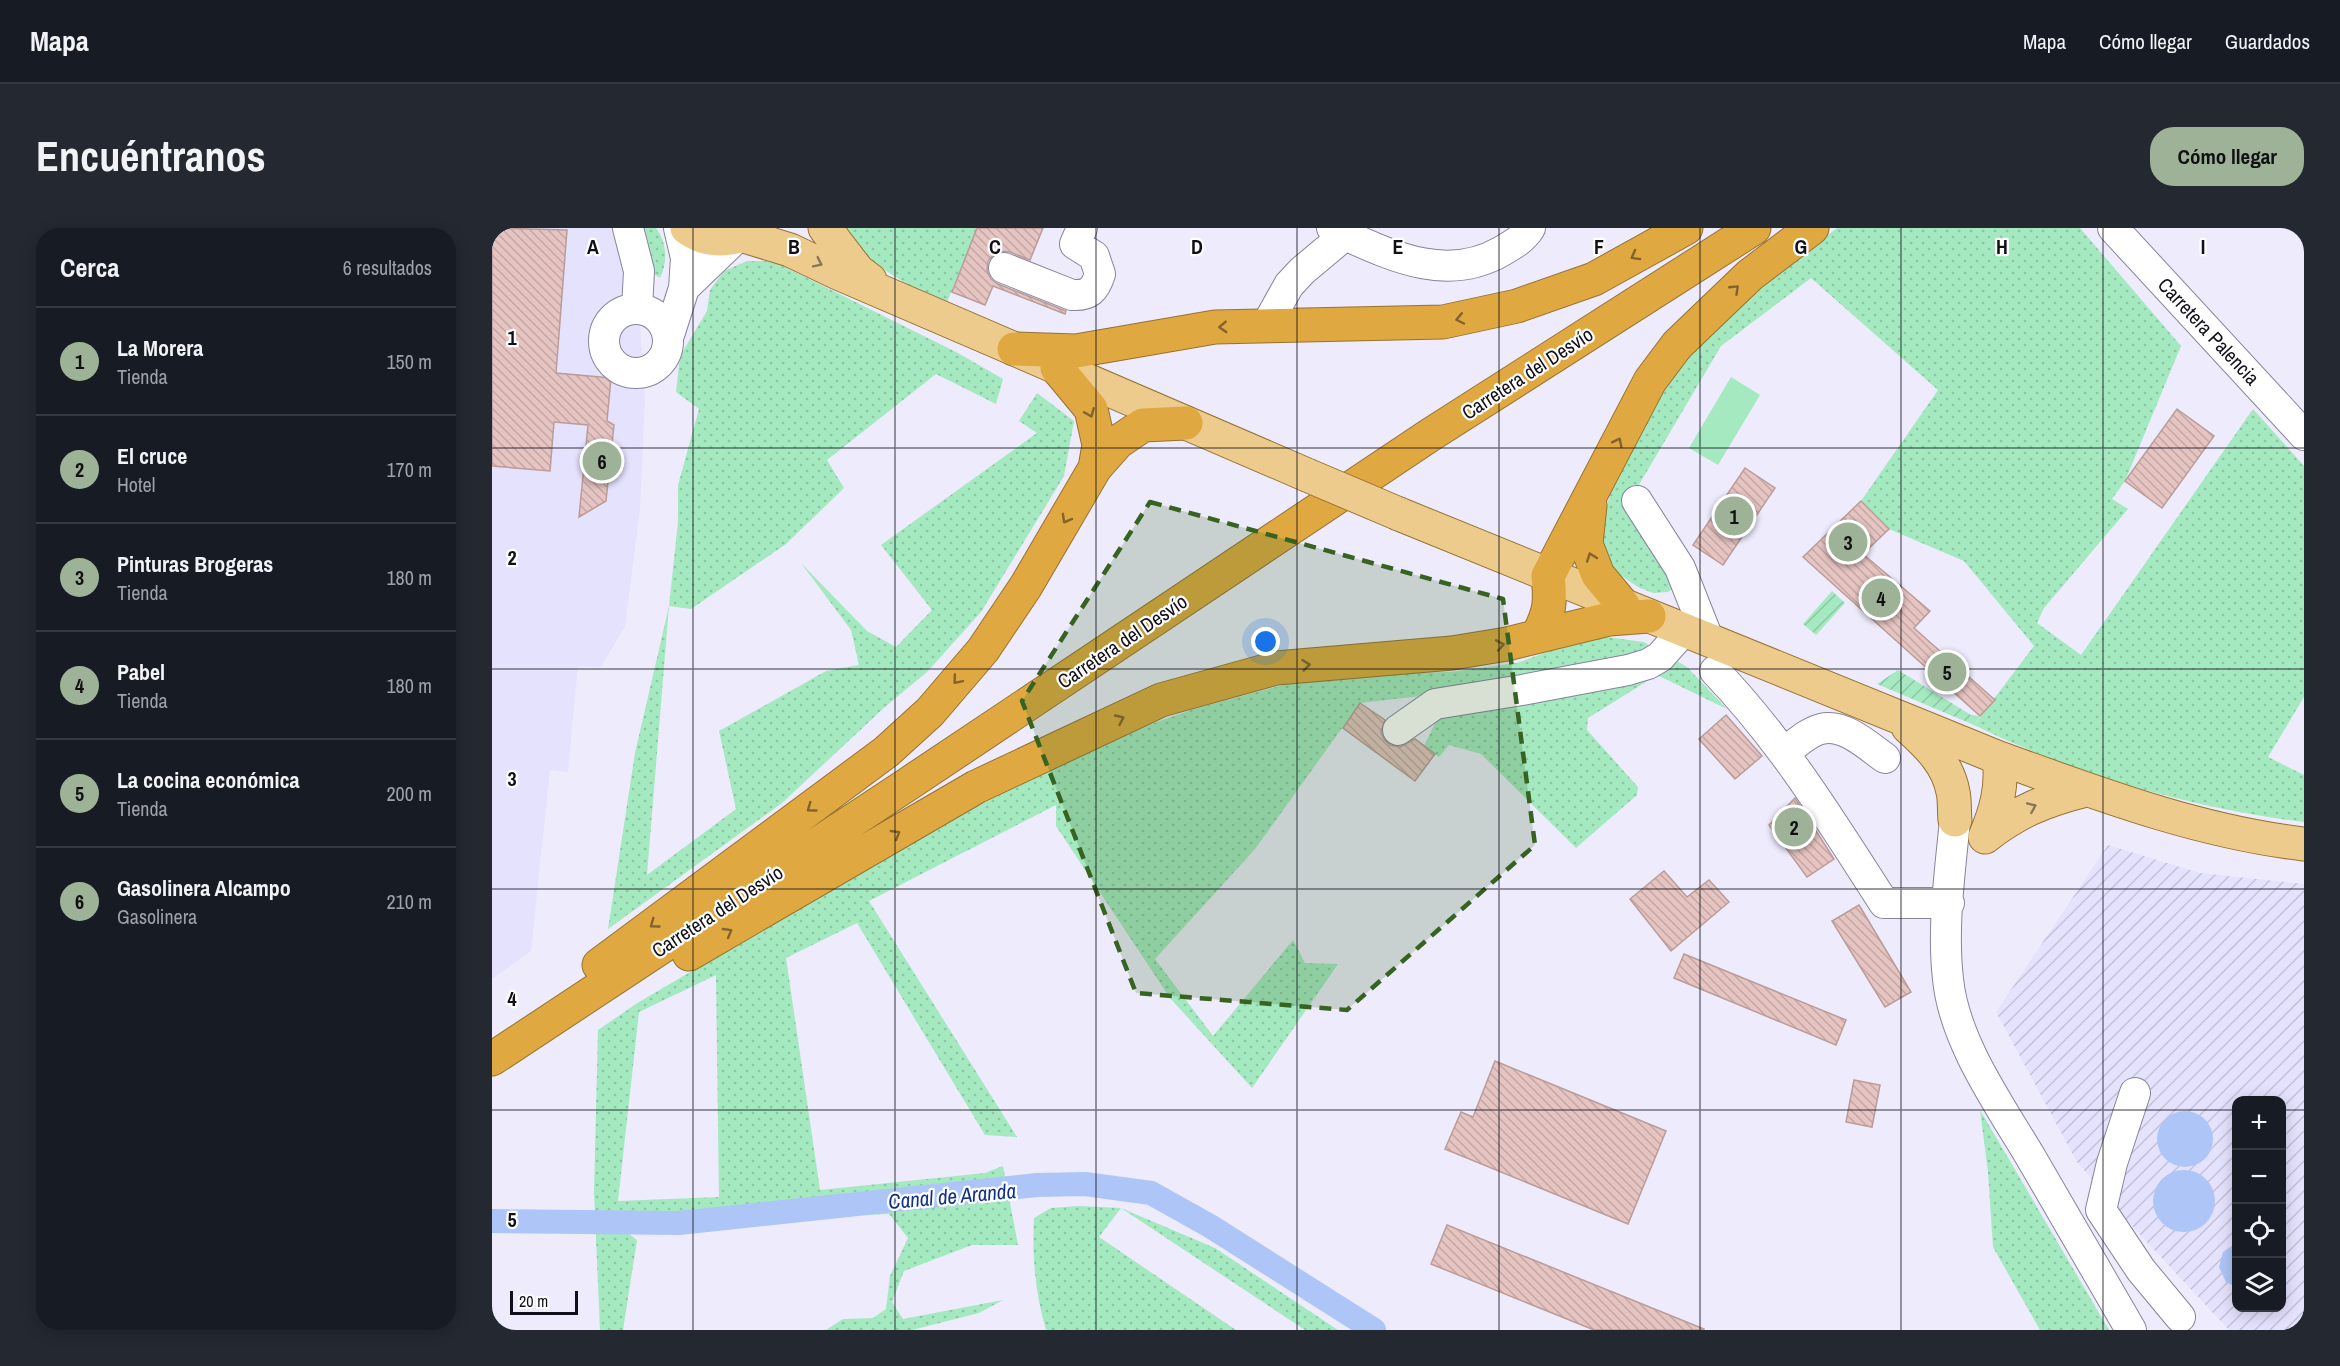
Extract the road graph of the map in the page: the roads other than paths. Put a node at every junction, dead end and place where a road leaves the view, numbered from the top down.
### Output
1 (628, 228) edge
2 (679, 228) edge
3 (687, 228) edge
4 (825, 228) edge
5 (1082, 228) edge
6 (1530, 228) edge
7 (1686, 228) edge
8 (1754, 228) edge
9 (1812, 228) edge
10 (2113, 228) edge
11 (1339, 232) edge
12 (747, 234) edge
13 (1004, 268) dead end
14 (681, 296) junction
15 (890, 296) junction
16 (643, 310) junction
17 (1266, 326) junction
18 (668, 338) junction
19 (1014, 349) junction
20 (1057, 368) junction
21 (1186, 423) junction
22 (2304, 435) edge
23 (1095, 468) junction
24 (1591, 494) junction
25 (1637, 501) dead end
26 (1548, 576) junction
27 (1636, 611) junction
28 (1538, 635) junction
29 (1703, 648) junction
30 (1898, 717) junction
31 (1398, 730) dead end
32 (1784, 753) junction
33 (1885, 758) dead end
34 (1999, 758) junction
35 (2086, 790) junction
36 (1955, 820) junction
37 (1985, 837) junction
38 (2304, 844) edge
39 (1949, 903) junction
40 (495, 1057) edge
41 (2135, 1093) dead end
42 (2125, 1320) edge
43 (2186, 1323) edge

1 - 16 street
2 - 14 street
3 - 12 main road
4 - 15 main road
5 - 13 street
6 - 11 street
7 -> 17 highway
8 - 40 highway, Carretera del Desvío
24 -> 9 highway
10 - 22 street, Carretera Palencia
11 - 17 street
12 - 14 street
12 -> 15 main road
14 - 16 street
14 - 18 street
15 - 19 main road
16 - 18 street
16 - 18 street
17 -> 19 highway
19 - 20 main road
20 - 21 main road
20 -> 23 highway
21 - 23 highway
21 - 26 main road, bridge
23 -> 40 highway
24 - 26 highway
27 -> 24 highway
25 - 29 street
26 - 27 main road
26 - 28 highway
27 - 28 highway
27 - 29 main road
40 -> 28 highway
29 - 30 main road
29 - 31 street
29 - 32 street
30 - 34 main road
30 - 36 main road
32 - 33 street
32 - 39 street
34 - 35 main road
34 - 36 main road
34 - 37 main road
37 -> 35 main road
35 - 38 main road
36 - 39 street
37 - 39 street
39 - 42 street
41 - 43 street
42 - 43 street

